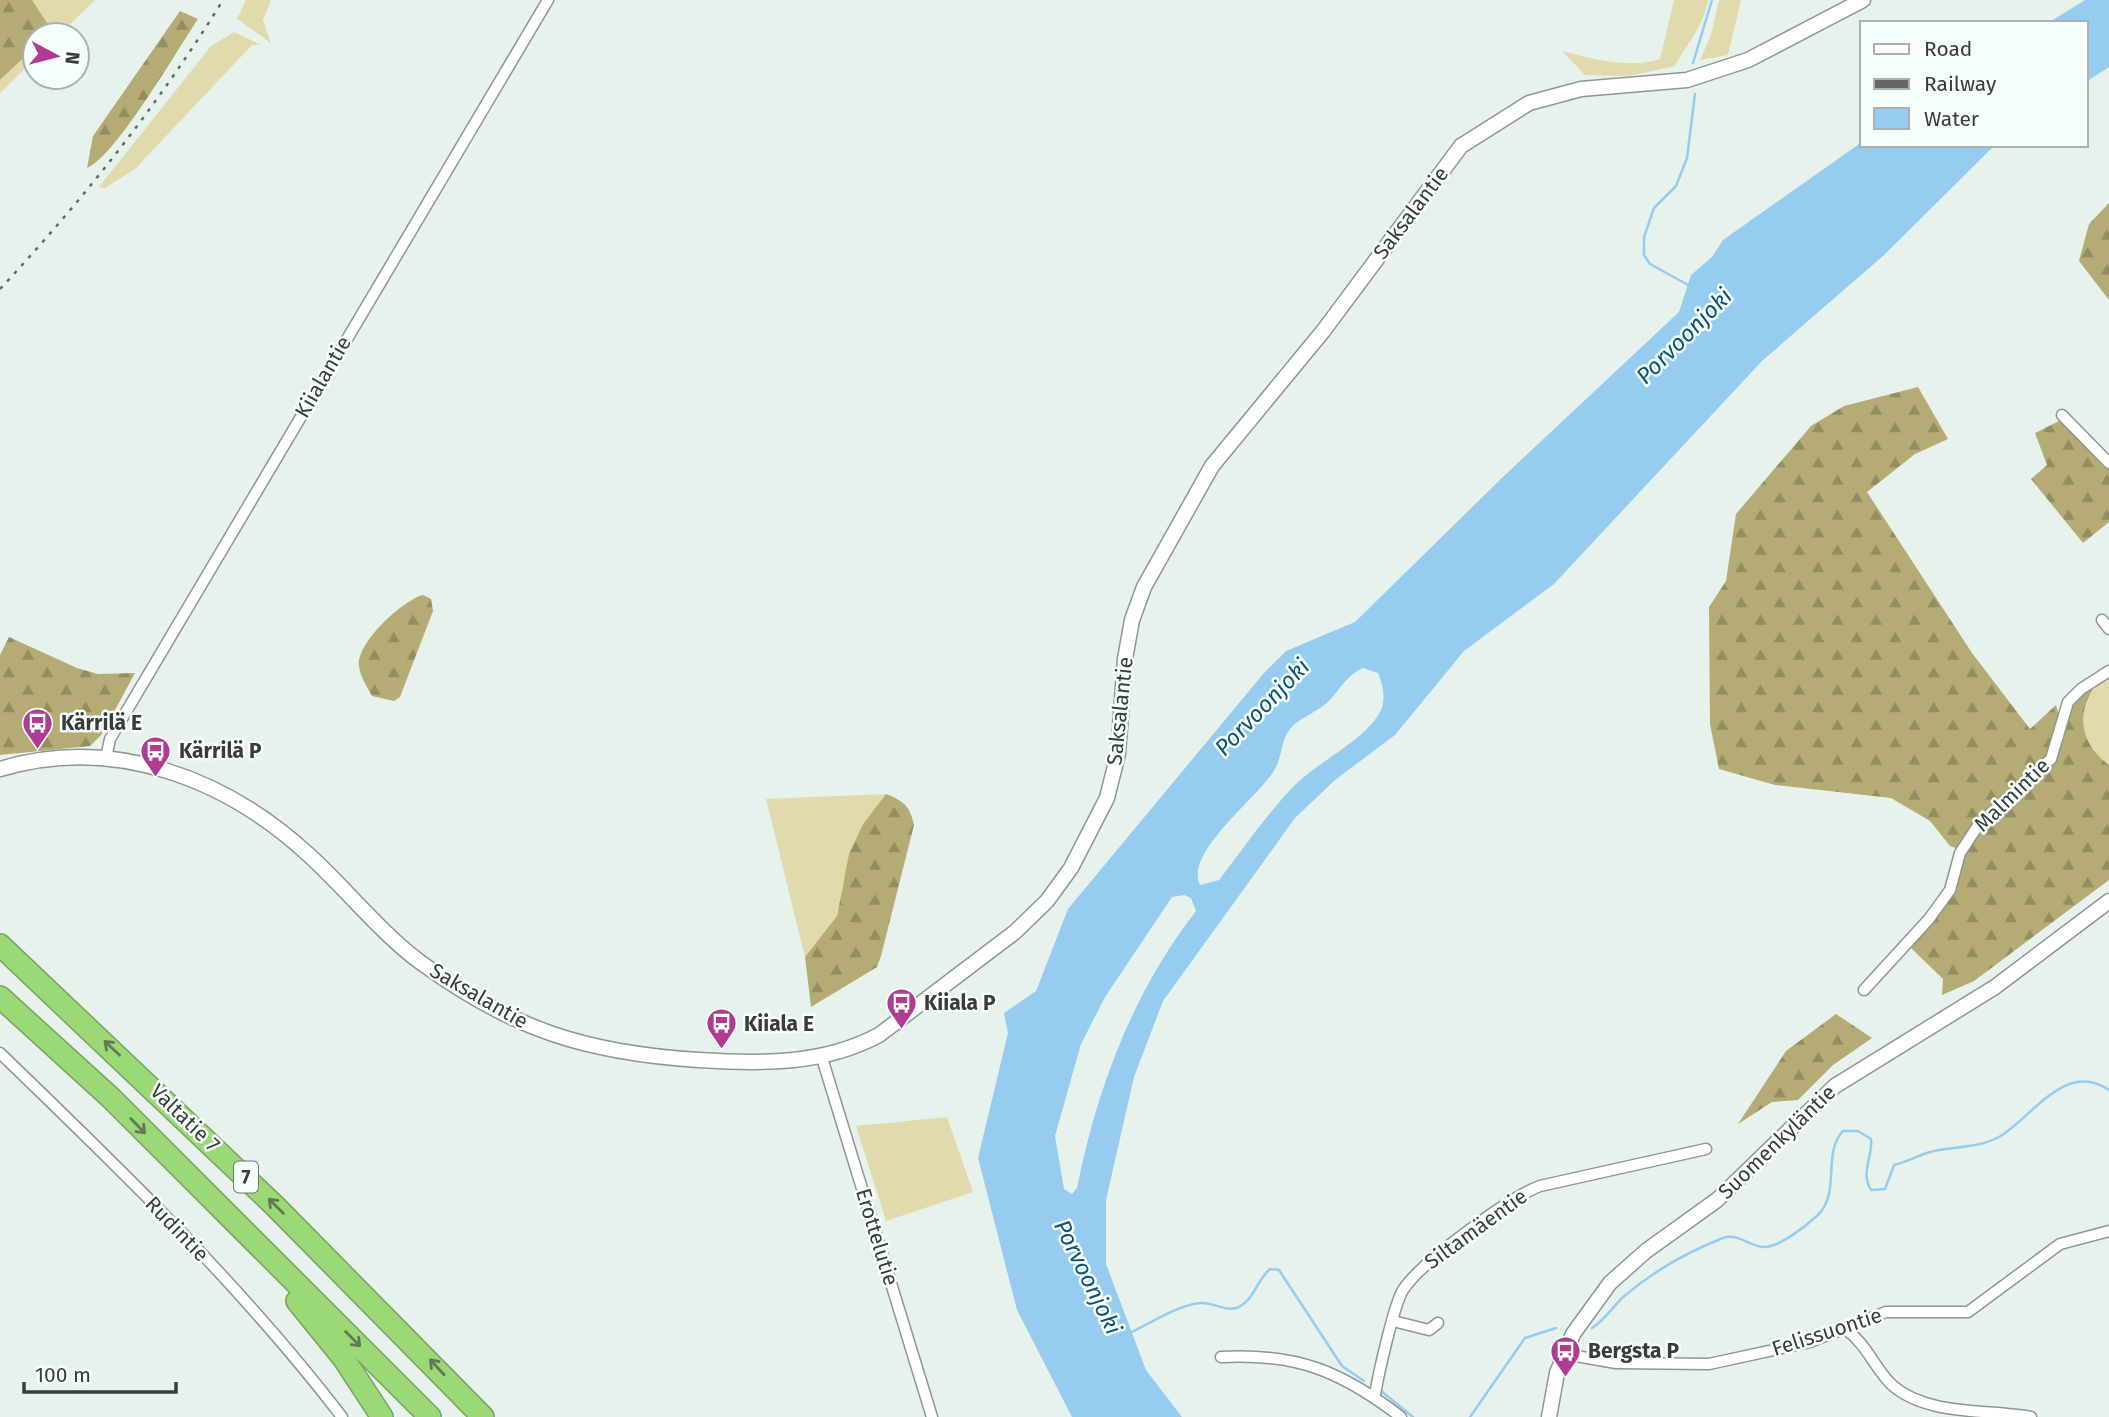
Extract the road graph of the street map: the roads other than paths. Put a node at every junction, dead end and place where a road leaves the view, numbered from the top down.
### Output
1 (548, 0) edge
2 (1863, 0) edge
3 (2062, 415) dead end
4 (2109, 463) edge
5 (2109, 671) edge
6 (106, 758) junction
7 (0, 769) edge
8 (2109, 901) edge
9 (0, 945) edge
10 (1864, 990) dead end
11 (0, 997) edge
12 (0, 1053) edge
13 (822, 1058) junction
14 (1706, 1149) dead end
15 (165, 1153) junction
16 (2109, 1231) edge
17 (1393, 1321) junction
18 (1438, 1324) dead end
19 (1844, 1328) junction
20 (1565, 1354) junction
21 (1221, 1357) dead end
22 (1374, 1395) junction
23 (342, 1417) edge
24 (382, 1417) edge
25 (430, 1417) edge
26 (483, 1417) edge
27 (932, 1417) edge
28 (1401, 1417) edge
29 (1549, 1417) edge
30 (2031, 1417) edge

1 - 6 street, Kiialantie
2 - 13 street, Saksalantie
3 - 4 street
5 - 10 street, Malmintie
6 - 7 street, Saksalantie
6 - 13 street, Saksalantie
8 - 20 street, Suomenkyläntie
26 -> 9 highway, Valtatie 7 / 7
11 -> 15 highway, Valtatie 7 / 7
12 - 23 street, Rudintie
13 - 27 street, Erottelutie
14 - 17 street, Siltamäentie
15 - 24 highway
15 -> 25 highway, Valtatie 7 / 7
16 - 19 street, Felissuontie
17 - 18 street
17 - 22 street, Siltamäentie
19 - 20 street, Felissuontie
19 - 30 street
20 - 29 street, Suomenkyläntie
21 - 22 street
22 - 28 street

